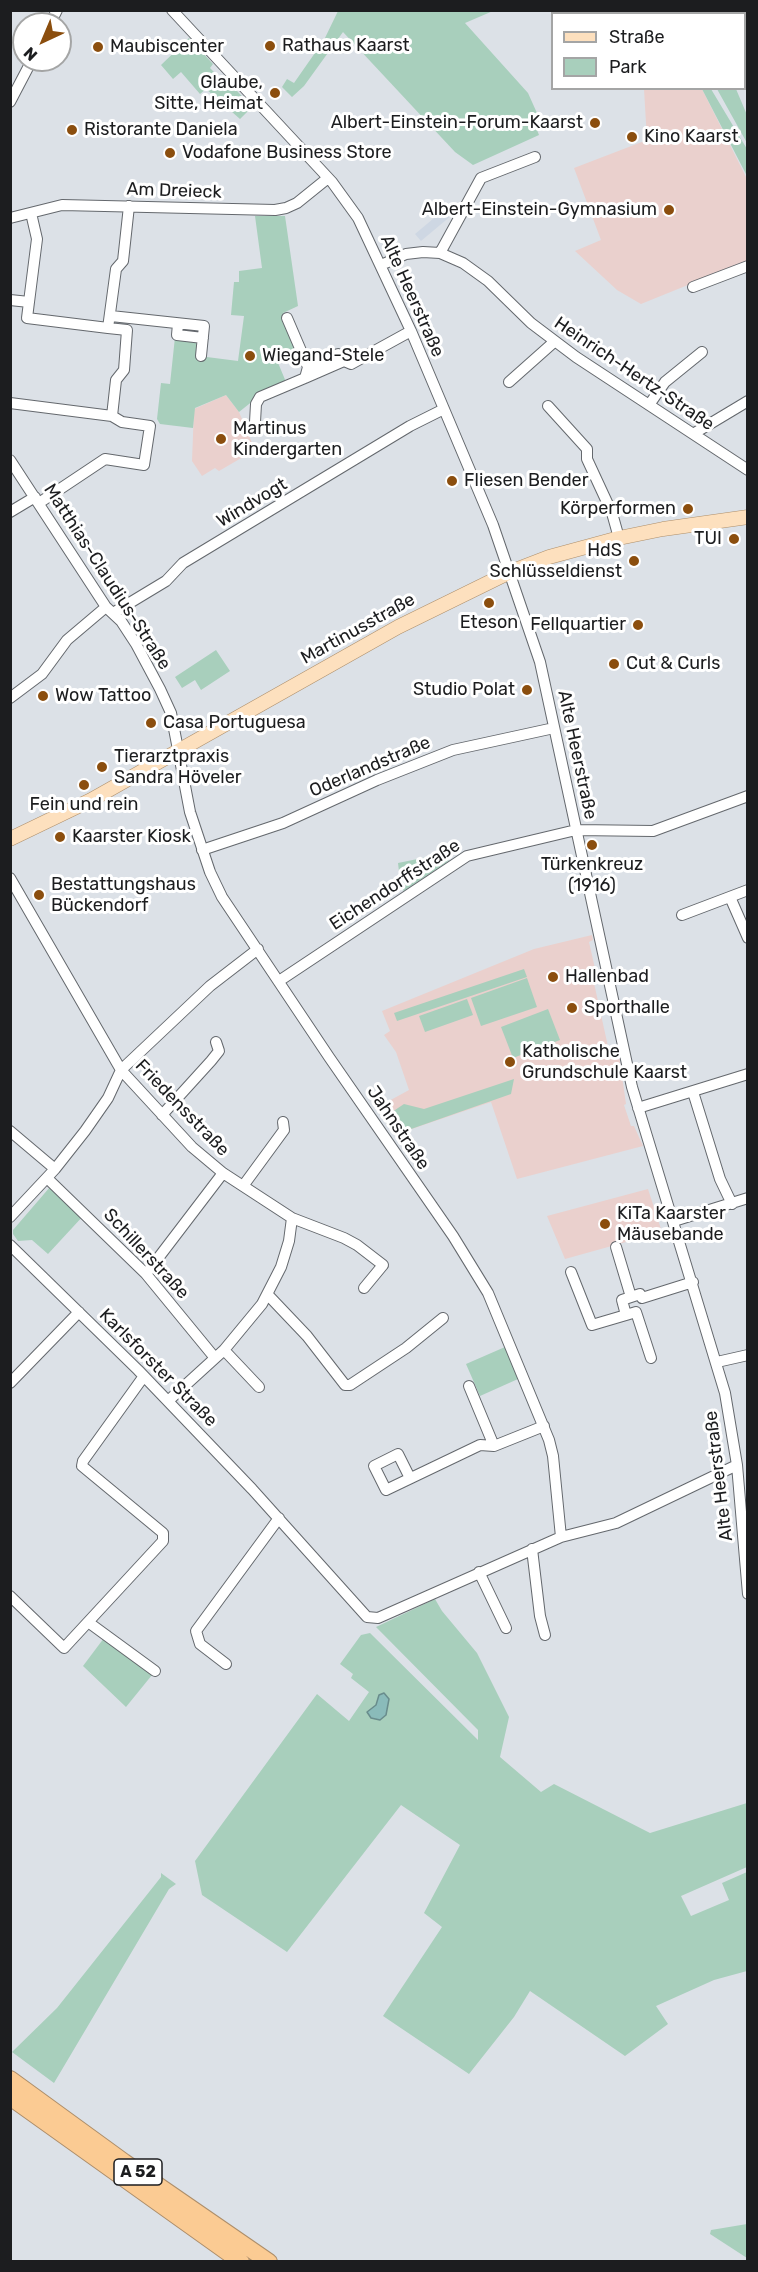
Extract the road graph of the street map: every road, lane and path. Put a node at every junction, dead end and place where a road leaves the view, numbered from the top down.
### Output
1 (172, 10) edge
2 (26, 72) edge
3 (10, 102) edge
4 (535, 157) dead end
5 (328, 178) junction
6 (129, 206) junction
7 (31, 213) junction
8 (10, 218) edge
9 (440, 253) junction
10 (381, 265) junction
11 (747, 266) edge
12 (693, 287) dead end
13 (10, 300) edge
14 (29, 303) junction
15 (111, 316) junction
16 (287, 318) dead end
17 (128, 324) junction
18 (108, 328) junction
19 (411, 331) junction
20 (554, 342) junction
21 (702, 352) dead end
22 (201, 356) dead end
23 (307, 373) junction
24 (509, 382) dead end
25 (747, 401) edge
26 (10, 403) edge
27 (649, 405) junction
28 (548, 406) dead end
29 (444, 409) junction
30 (112, 416) junction
31 (255, 422) dead end
32 (693, 434) junction
33 (10, 460) edge
34 (747, 470) edge
35 (37, 500) junction
36 (10, 512) edge
37 (747, 517) edge
38 (619, 538) junction
39 (510, 572) junction
40 (110, 610) junction
41 (10, 698) edge
42 (554, 728) junction
43 (178, 750) junction
44 (747, 796) edge
45 (576, 830) junction
46 (10, 839) edge
47 (202, 850) junction
48 (10, 878) edge
49 (747, 890) edge
50 (730, 897) junction
51 (682, 915) dead end
52 (747, 938) edge
53 (258, 949) junction
54 (279, 981) junction
55 (216, 1042) dead end
56 (121, 1070) junction
57 (747, 1074) edge
58 (693, 1092) junction
59 (638, 1108) junction
60 (162, 1115) junction
61 (283, 1122) dead end
62 (10, 1131) edge
63 (55, 1169) junction
64 (223, 1173) junction
65 (47, 1178) junction
66 (243, 1186) junction
67 (747, 1198) edge
68 (732, 1204) junction
69 (10, 1217) edge
70 (292, 1218) junction
71 (674, 1221) junction
72 (10, 1245) edge
73 (616, 1247) dead end
74 (571, 1272) dead end
75 (146, 1274) junction
76 (693, 1282) junction
77 (364, 1288) dead end
78 (268, 1295) junction
79 (636, 1297) junction
80 (79, 1312) junction
81 (631, 1313) junction
82 (443, 1318) dead end
83 (219, 1354) junction
84 (747, 1355) edge
85 (651, 1358) dead end
86 (717, 1362) junction
87 (144, 1376) junction
88 (10, 1383) edge
89 (469, 1386) dead end
90 (259, 1387) dead end
91 (168, 1401) junction
92 (544, 1426) junction
93 (494, 1446) junction
94 (737, 1465) junction
95 (410, 1478) dead end
96 (279, 1518) junction
97 (745, 1522) edge
98 (561, 1537) junction
99 (532, 1549) junction
100 (479, 1572) junction
101 (747, 1594) edge
102 (10, 1596) edge
103 (88, 1622) junction
104 (506, 1628) dead end
105 (545, 1635) dead end
106 (226, 1664) dead end
107 (155, 1671) dead end
108 (10, 2079) edge
109 (10, 2097) edge
110 (242, 2262) edge
111 (269, 2262) edge

1 - 5 street, Alte Heerstraße
2 - 3 street
4 - 9 street
5 - 6 street, Am Dreieck
5 - 10 street, Alte Heerstraße
6 - 7 street, Am Dreieck
6 - 15 street
7 - 8 street, Am Dreieck
7 - 14 street
9 - 10 street, Heinrich-Hertz-Straße
9 - 20 street, Heinrich-Hertz-Straße
10 - 19 street, Alte Heerstraße
11 - 12 street
13 - 14 street
14 - 18 street
15 - 17 street
15 - 18 street
16 - 23 street
17 - 18 street
17 - 22 street
17 - 30 street
19 - 23 street
19 - 29 street, Alte Heerstraße
20 - 24 street
20 - 27 street, Heinrich-Hertz-Straße
21 - 27 street
23 - 31 street
25 - 32 street
26 - 30 street
27 - 32 street, Heinrich-Hertz-Straße
28 - 38 street
29 - 39 street, Alte Heerstraße
29 - 40 street, Windvogt
30 - 35 street
32 - 34 street, Heinrich-Hertz-Straße
33 - 35 street, Matthias-Claudius-Straße
35 - 36 street
35 - 40 street, Matthias-Claudius-Straße
37 - 38 main road, Martinusstraße
38 - 39 main road, Martinusstraße
39 - 42 street, Alte Heerstraße
39 - 43 main road, Martinusstraße
40 - 41 street, Windvogt
40 - 43 street, Matthias-Claudius-Straße
42 - 45 street, Alte Heerstraße
42 - 47 street, Oderlandstraße
43 - 46 main road, Martinusstraße
43 - 47 street, Jahnstraße
44 - 45 street, Eichendorffstraße
45 - 54 street, Eichendorffstraße
45 - 59 street, Alte Heerstraße
47 - 53 street, Jahnstraße
48 - 56 street, Friedensstraße
49 - 50 street
50 - 51 street
50 - 52 street
53 - 54 street, Jahnstraße
53 - 56 street
54 - 92 street, Jahnstraße
55 - 60 street
56 - 60 street, Friedensstraße
56 - 63 street
57 - 58 street
58 - 59 street
58 - 68 street
59 - 71 street, Alte Heerstraße
60 - 64 street, Friedensstraße
61 - 66 street
62 - 63 street
63 - 65 street
64 - 66 street, Friedensstraße
64 - 75 street
65 - 69 street
65 - 75 street, Schillerstraße
66 - 70 street, Friedensstraße
67 - 68 street
68 - 71 street
70 - 77 street, Friedensstraße
70 - 78 street
71 - 76 street, Alte Heerstraße
72 - 80 street, Karlsforster Straße
73 - 79 street
74 - 81 street
75 - 83 street, Schillerstraße
76 - 79 street
76 - 86 street, Alte Heerstraße
78 - 82 street
78 - 83 street
79 - 81 street
79 - 81 street
80 - 87 street, Karlsforster Straße
80 - 88 street
81 - 85 street
83 - 90 street, Schillerstraße
83 - 91 street
84 - 86 street
86 - 94 street, Alte Heerstraße
87 - 91 street, Karlsforster Straße
87 - 103 street
89 - 93 street
91 - 96 street, Karlsforster Straße
92 - 93 street
92 - 98 street, Jahnstraße
93 - 95 street
94 - 97 street, Alte Heerstraße
94 - 98 street
96 - 100 street, Karlsforster Straße
96 - 106 street
97 - 101 street, Alte Heerstraße
98 - 99 street
99 - 100 street
99 - 105 street
100 - 104 street
102 - 103 street
103 - 107 street
108 - 111 highway, A 52
109 - 110 highway, A 52

